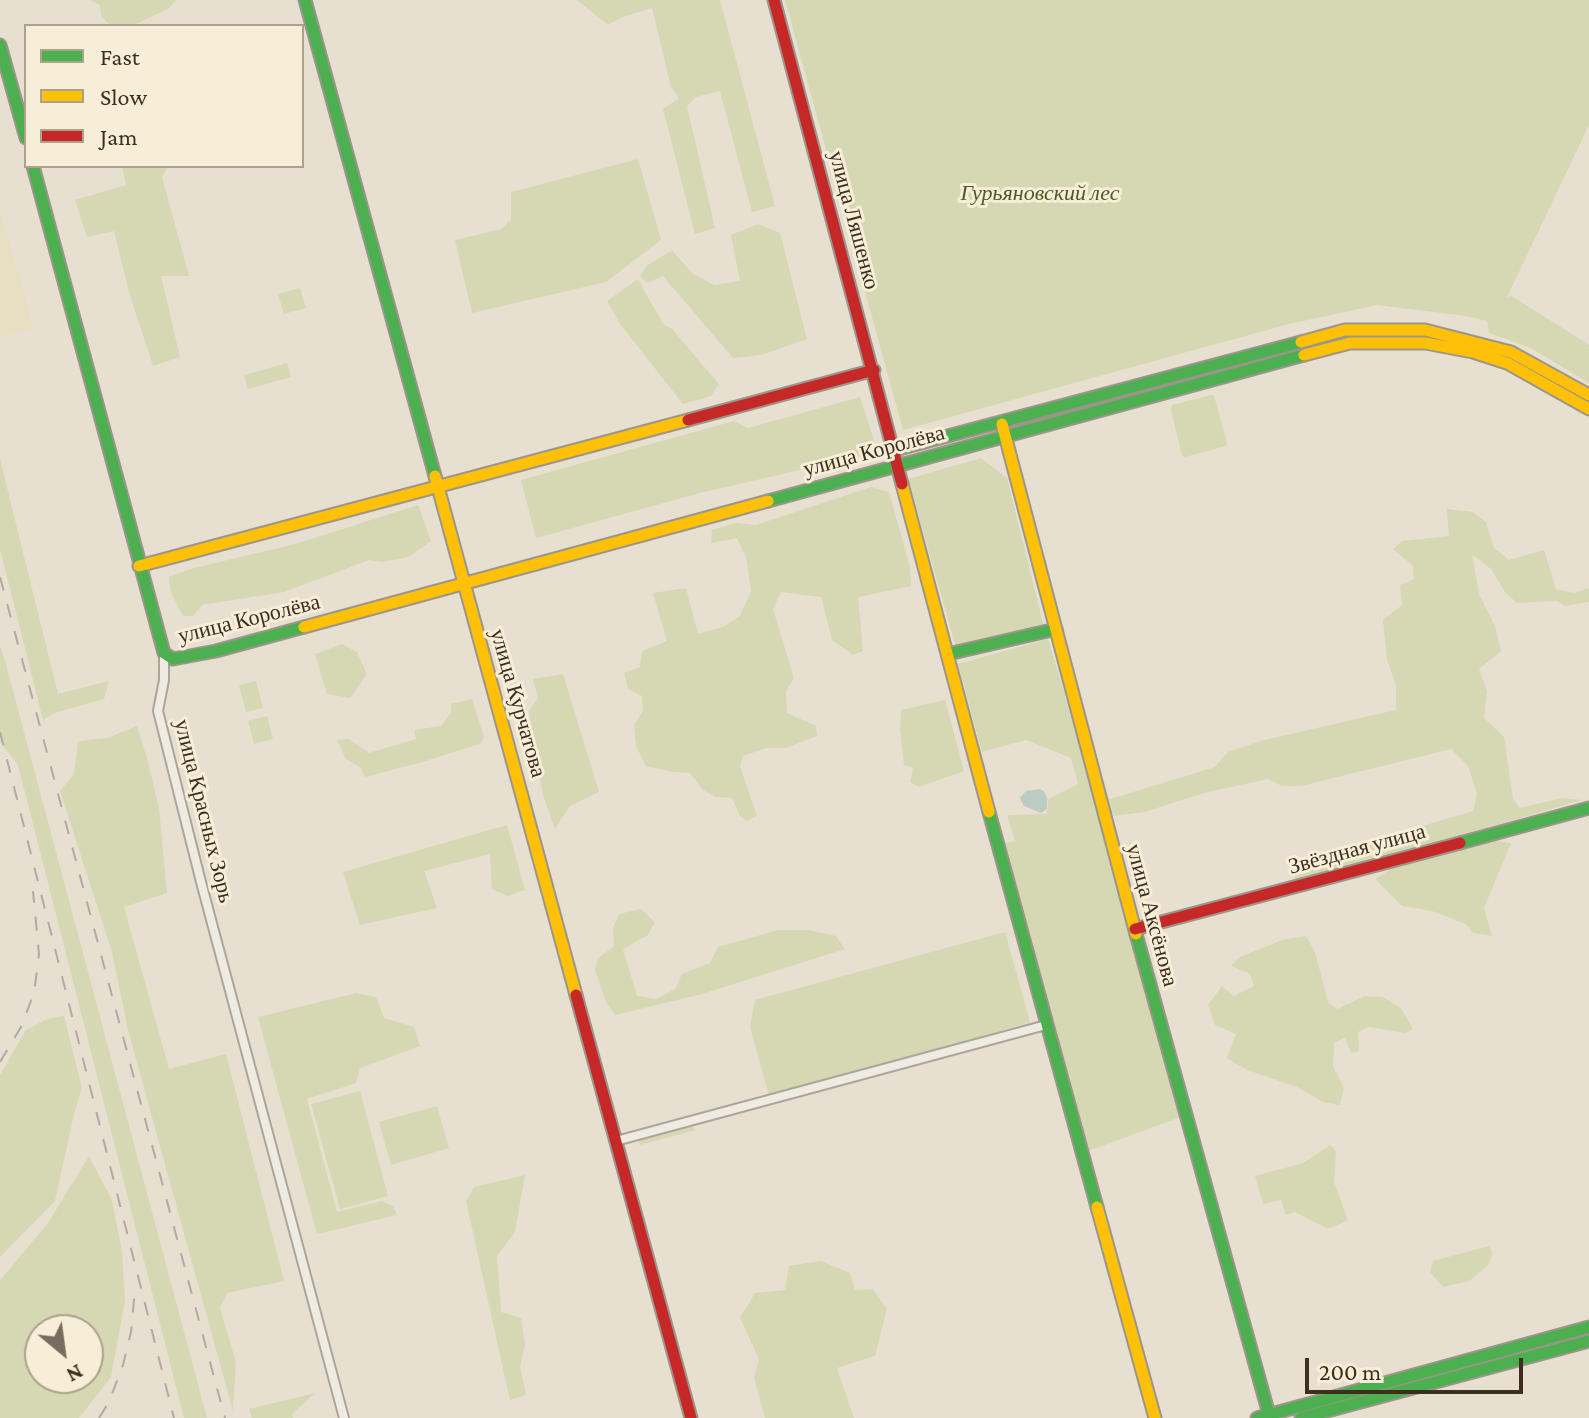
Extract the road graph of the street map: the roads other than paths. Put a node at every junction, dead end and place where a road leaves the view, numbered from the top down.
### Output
1 (305, 0) edge
2 (774, 0) edge
3 (0, 45) edge
4 (24, 131) edge
5 (34, 168) edge
6 (874, 370) junction
7 (1589, 395) edge
8 (1589, 409) edge
9 (1002, 424) junction
10 (1005, 437) junction
11 (895, 450) junction
12 (899, 465) junction
13 (437, 487) junction
14 (139, 566) junction
15 (465, 583) junction
16 (1056, 629) junction
17 (164, 653) junction
18 (948, 654) junction
19 (1589, 808) edge
20 (1135, 929) junction
21 (1046, 1025) junction
22 (616, 1141) junction
23 (1589, 1327) edge
24 (1589, 1341) edge
25 (1265, 1417) edge
26 (344, 1418) edge
27 (691, 1418) edge
28 (1155, 1418) edge
29 (1301, 1418) edge

1 - 13 main road, улица Курчатова
2 - 6 main road, улица Ляшенко
3 - 4 main road
5 - 14 main road, улица Красных Зорь
6 - 11 main road, улица Ляшенко
6 - 13 main road
7 - 9 main road, улица Королёва
8 - 10 main road, улица Королёва
9 - 10 main road, улица Аксёнова
9 - 11 main road, улица Королёва
10 - 12 main road, улица Королёва
10 - 16 main road, улица Аксёнова
11 - 12 main road
12 - 15 main road, улица Королёва
12 - 18 main road
13 - 14 main road
13 - 15 main road, улица Курчатова
14 - 17 main road, улица Красных Зорь
15 - 17 main road, улица Королёва
15 - 22 main road, улица Курчатова
16 - 18 main road
16 - 20 main road, улица Аксёнова
17 - 26 street, улица Красных Зорь
18 - 21 main road
19 - 20 main road, Звёздная улица
20 - 25 main road, улица Аксёнова
21 - 22 street
21 - 28 main road
22 - 27 main road, улица Курчатова
23 - 25 main road
24 - 29 main road

